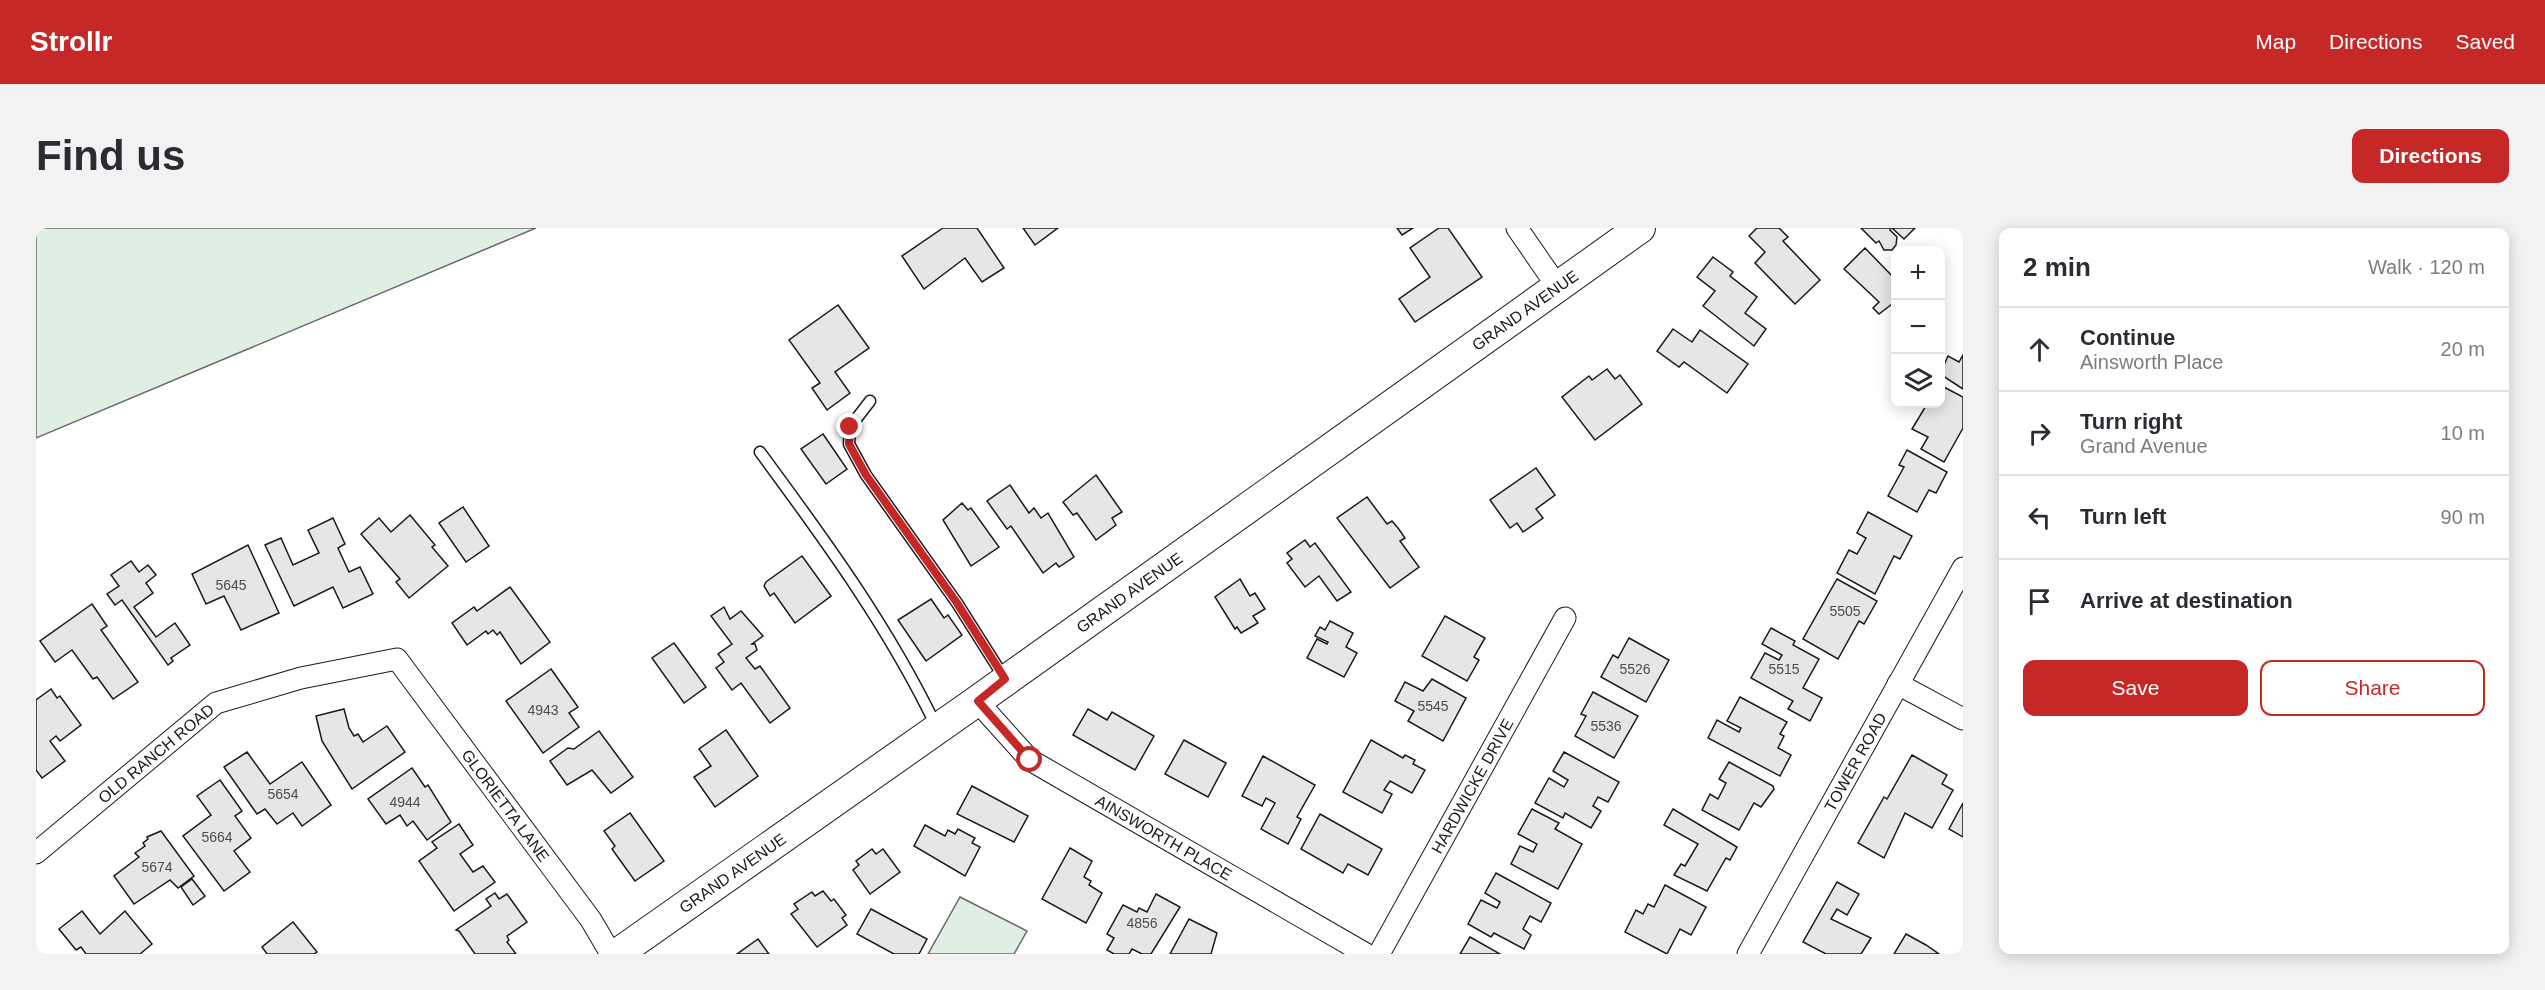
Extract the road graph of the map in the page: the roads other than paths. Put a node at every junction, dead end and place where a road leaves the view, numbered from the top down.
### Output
1 (1517, 228) edge
2 (1640, 228) edge
3 (1557, 286) junction
4 (870, 401) dead end
5 (760, 452) dead end
6 (1963, 568) edge
7 (1565, 618) dead end
8 (397, 659) joint
9 (1005, 679) junction
10 (1898, 684) junction
11 (978, 701) junction
12 (1963, 719) edge
13 (937, 728) junction
14 (36, 853) edge
15 (611, 954) edge
16 (617, 954) edge
17 (1366, 954) edge
18 (1380, 954) edge
19 (1748, 954) edge

1 - 3 street
2 - 3 street, GRAND AVENUE
3 - 9 street, GRAND AVENUE
4 - 9 lane
5 - 13 lane
6 - 10 street, TOWER ROAD
7 - 18 street, HARDWICKE DRIVE
8 - 14 street, OLD RANCH ROAD
8 - 15 street, GLORIETTA LANE
9 - 11 street, GRAND AVENUE
10 - 12 street
10 - 19 street, TOWER ROAD
11 - 13 street, GRAND AVENUE
11 - 17 street, AINSWORTH PLACE
13 - 16 street, GRAND AVENUE

